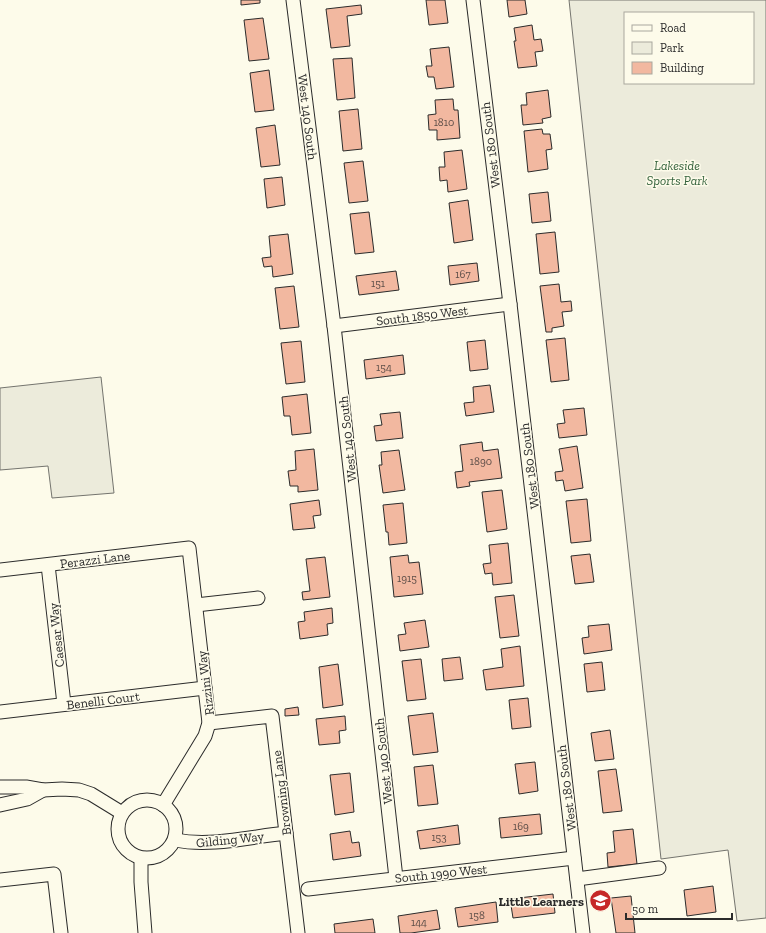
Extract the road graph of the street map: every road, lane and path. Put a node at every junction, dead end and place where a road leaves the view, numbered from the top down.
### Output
1 (293, 0) edge
2 (473, 0) edge
3 (510, 304) junction
4 (334, 326) junction
5 (189, 548) joint
6 (48, 565) junction
7 (0, 570) edge
8 (258, 598) dead end
9 (196, 605) junction
10 (205, 688) junction
11 (64, 704) junction
12 (0, 712) edge
13 (209, 723) junction
14 (0, 787) edge
15 (43, 790) junction
16 (0, 805) edge
17 (163, 805) junction
18 (122, 813) junction
19 (286, 833) junction
20 (175, 840) junction
21 (141, 858) junction
22 (574, 858) junction
23 (659, 868) dead end
24 (396, 878) junction
25 (577, 879) junction
26 (0, 880) edge
27 (308, 889) dead end
28 (61, 933) edge
29 (145, 933) edge
30 (298, 933) edge
31 (583, 933) edge

1 - 4 street, West 140 South
2 - 3 street, West 180 South
3 - 4 street, South 1850 West
3 - 22 street, West 180 South
4 - 24 street, West 140 South
5 - 6 street, Perazzi Lane
5 - 9 street, Rizzini Way
6 - 7 street, Perazzi Lane
6 - 11 street, Caesar Way
8 - 9 street
9 - 10 street, Rizzini Way
10 - 11 street, Benelli Court
10 - 13 street, Rizzini Way
11 - 12 street, Benelli Court
13 - 17 street, Rizzini Way
13 - 19 street, Browning Lane
14 - 15 street
15 - 16 street
15 - 18 street
17 - 18 street
17 - 20 street
18 - 21 street
19 - 20 street, Gilding Way
19 - 30 street, Browning Lane
20 - 21 street
21 - 29 street
22 - 24 street, South 1990 West
22 - 25 street, West 180 South
23 - 25 street
24 - 27 street, South 1990 West
25 - 31 street, West 180 South
26 - 28 street

